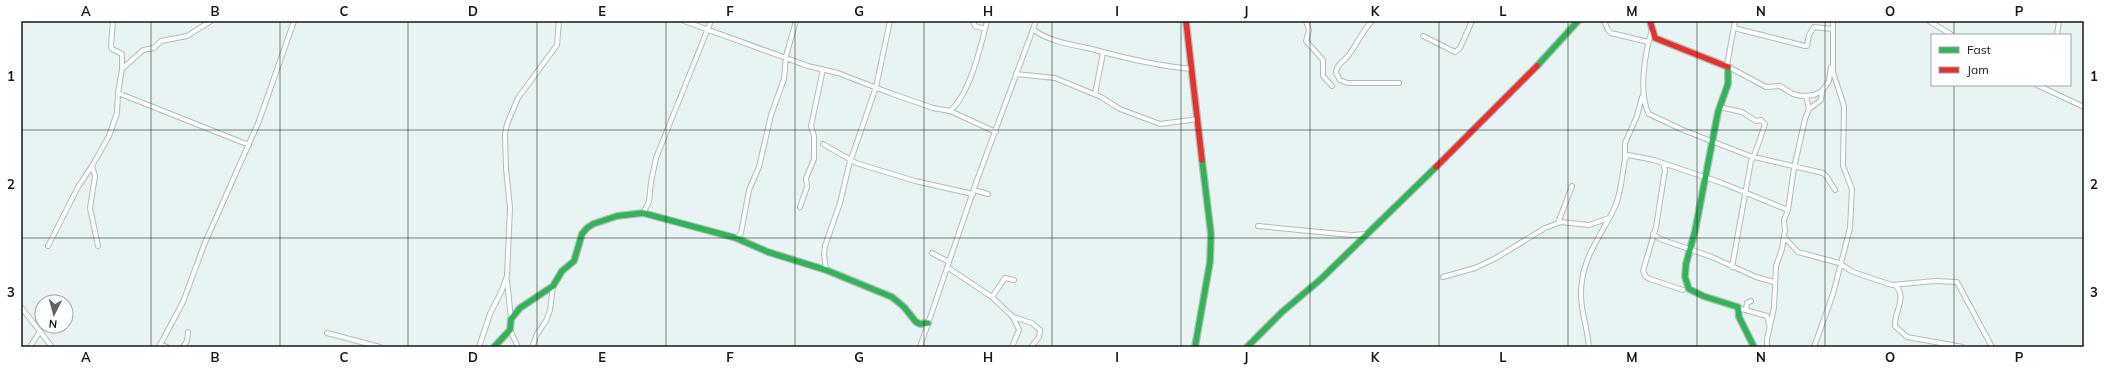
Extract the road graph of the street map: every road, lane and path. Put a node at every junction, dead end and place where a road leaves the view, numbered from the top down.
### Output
1 (113, 21) edge
2 (211, 21) edge
3 (294, 21) edge
4 (560, 21) edge
5 (684, 21) edge
6 (711, 21) edge
7 (796, 21) edge
8 (890, 21) edge
9 (973, 21) edge
10 (987, 21) edge
11 (1036, 21) edge
12 (1186, 21) edge
13 (1306, 21) edge
14 (1372, 21) edge
15 (1472, 21) edge
16 (1578, 21) edge
17 (1604, 21) edge
18 (1650, 21) edge
19 (1735, 21) edge
20 (1833, 21) edge
21 (1929, 21) edge
22 (2059, 21) edge
23 (1734, 28) junction
24 (986, 29) junction
25 (1833, 29) junction
26 (708, 30) junction
27 (1034, 30) junction
28 (1652, 30) junction
29 (1950, 34) edge
30 (2057, 34) edge
31 (1423, 36) dead end
32 (1648, 42) junction
33 (1103, 53) junction
34 (1832, 54) junction
35 (786, 56) junction
36 (1727, 66) junction
37 (122, 69) junction
38 (823, 69) junction
39 (1192, 69) junction
40 (1016, 74) junction
41 (1399, 82) dead end
42 (1332, 86) dead end
43 (2039, 86) edge
44 (2050, 86) edge
45 (876, 87) junction
46 (1643, 90) junction
47 (2047, 90) junction
48 (1822, 91) junction
49 (118, 93) junction
50 (1095, 94) junction
51 (1806, 96) junction
52 (1719, 107) junction
53 (2084, 107) edge
54 (1809, 109) junction
55 (950, 111) junction
56 (1198, 119) junction
57 (996, 132) junction
58 (1713, 142) junction
59 (823, 144) dead end
60 (249, 145) junction
61 (1754, 157) junction
62 (1625, 159) junction
63 (851, 160) junction
64 (1663, 163) junction
65 (92, 166) junction
66 (1794, 168) junction
67 (1704, 178) junction
68 (1572, 186) dead end
69 (1835, 190) dead end
70 (973, 192) junction
71 (1746, 193) junction
72 (988, 194) dead end
73 (800, 207) dead end
74 (1788, 210) junction
75 (643, 213) junction
76 (1609, 218) junction
77 (1558, 223) junction
78 (1258, 226) dead end
79 (1367, 234) junction
80 (1654, 234) junction
81 (1784, 236) junction
82 (736, 238) junction
83 (48, 246) dead end
84 (98, 246) dead end
85 (1689, 250) junction
86 (932, 253) dead end
87 (948, 264) junction
88 (1841, 264) junction
89 (1732, 267) junction
90 (826, 270) junction
91 (507, 276) junction
92 (1443, 277) dead end
93 (1014, 280) dead end
94 (1774, 282) junction
95 (1894, 285) junction
96 (553, 286) junction
97 (1683, 290) dead end
98 (992, 297) junction
99 (1751, 301) dead end
100 (1738, 308) junction
101 (21, 309) edge
102 (1746, 310) junction
103 (1013, 317) junction
104 (511, 319) junction
105 (928, 323) junction
106 (34, 325) edge
107 (1770, 329) junction
108 (510, 330) junction
109 (188, 332) dead end
110 (327, 332) dead end
111 (39, 334) edge
112 (42, 334) edge
113 (356, 342) junction
114 (160, 346) edge
115 (30, 347) edge
116 (52, 347) edge
117 (167, 347) edge
118 (183, 347) edge
119 (355, 347) edge
120 (380, 347) edge
121 (479, 347) edge
122 (494, 347) edge
123 (518, 347) edge
124 (532, 347) edge
125 (920, 347) edge
126 (1012, 347) edge
127 (1031, 347) edge
128 (1195, 347) edge
129 (1247, 347) edge
130 (1588, 347) edge
131 (1754, 347) edge
132 (1767, 347) edge
133 (1814, 347) edge
134 (1963, 347) edge
135 (1992, 347) edge

1 - 37 street
2 - 37 street
3 - 60 street
4 - 91 street
5 - 26 street
6 - 26 street
7 - 35 street
8 - 45 street
9 - 24 street
10 - 24 street
11 - 27 street
12 - 39 street
13 - 42 street
14 - 41 street
15 - 31 street
16 - 79 street
17 - 32 street
18 - 28 street
19 - 23 street
20 - 25 street
21 - 29 street
22 - 30 street
23 - 25 street
23 - 36 street
24 - 55 street
25 - 34 street
26 - 35 street
26 - 75 street
27 - 33 street
27 - 40 street
28 - 32 street
28 - 36 street
32 - 46 street
33 - 39 street
33 - 50 street
34 - 48 street
34 - 88 street
35 - 38 street
35 - 82 street
36 - 51 street
36 - 52 street
37 - 49 street
38 - 45 street
38 - 73 street
39 - 56 street
40 - 50 street
40 - 57 street
43 - 47 street
44 - 47 street
45 - 55 street
45 - 63 street
46 - 58 street
46 - 62 street
47 - 53 street
48 - 51 street
48 - 54 street
49 - 60 street
49 - 65 street
50 - 56 street
51 - 54 street
52 - 58 street
52 - 61 street
54 - 66 street
55 - 57 street
56 - 128 street
57 - 70 street
58 - 61 street
58 - 67 street
59 - 63 street
60 - 114 street
61 - 66 street
61 - 71 street
62 - 64 street
62 - 76 street
63 - 70 street
63 - 90 street
64 - 67 street
64 - 80 street
65 - 83 street
65 - 84 street
66 - 69 street
66 - 74 street
67 - 71 street
67 - 85 street
68 - 77 street
70 - 72 street
70 - 87 street
71 - 74 street
71 - 89 street
74 - 81 street
75 - 82 street
75 - 96 street
76 - 77 street
76 - 130 street
77 - 92 street
78 - 79 street
79 - 129 street
80 - 85 street
80 - 97 street
81 - 88 street
81 - 94 street
82 - 90 street
85 - 89 street
85 - 100 street
86 - 87 street
87 - 98 street
87 - 105 street
88 - 95 street
88 - 133 street
89 - 94 street
90 - 105 street
91 - 104 street
91 - 121 street
93 - 98 street
94 - 107 street
95 - 134 street
95 - 135 street
96 - 104 street
96 - 124 street
98 - 103 street
99 - 102 street
100 - 102 street
100 - 131 street
101 - 106 street
102 - 107 street
103 - 126 street
103 - 127 street
104 - 108 street
105 - 125 street
107 - 132 street
108 - 122 street
108 - 123 street
109 - 118 street
110 - 113 street
111 - 115 street
112 - 116 street
113 - 119 street
113 - 120 street
114 - 117 street

